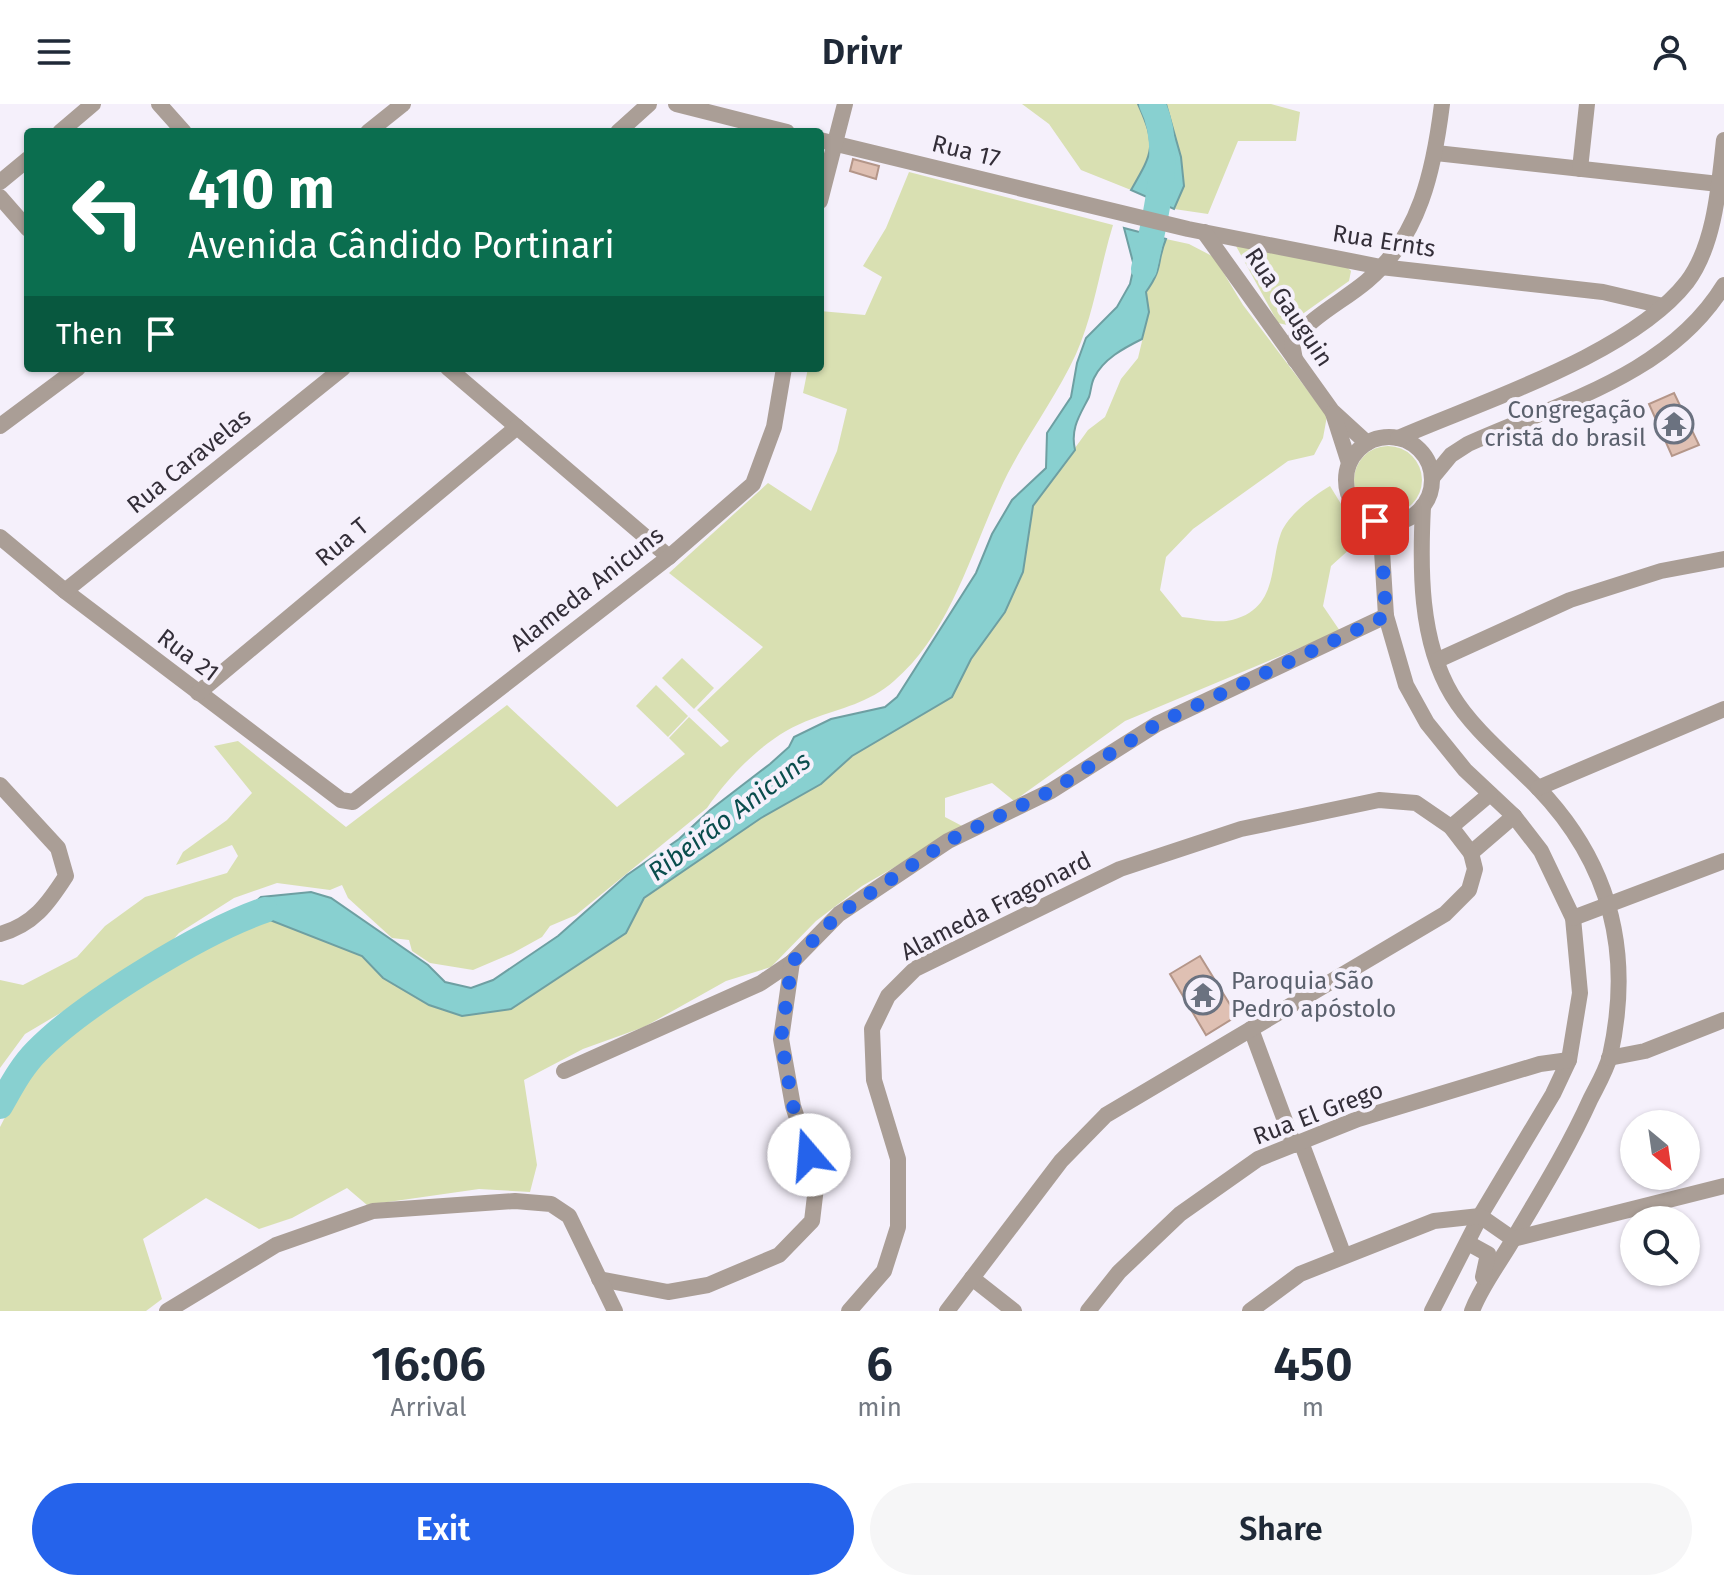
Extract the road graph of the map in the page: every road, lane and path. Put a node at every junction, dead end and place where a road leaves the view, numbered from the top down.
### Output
1 (93, 104) edge
2 (159, 104) edge
3 (403, 104) edge
4 (649, 104) edge
5 (676, 104) edge
6 (845, 104) edge
7 (1442, 104) edge
8 (1587, 104) edge
9 (65, 128) edge
10 (180, 128) edge
11 (373, 128) edge
12 (622, 128) edge
13 (771, 128) edge
14 (1724, 140) edge
15 (827, 142) edge
16 (1436, 153) junction
17 (24, 162) edge
18 (824, 167) edge
19 (1580, 169) junction
20 (0, 182) edge
21 (1719, 184) junction
22 (0, 197) edge
23 (1100, 208) joint
24 (24, 224) edge
25 (1196, 230) junction
26 (1381, 267) junction
27 (1724, 285) edge
28 (1663, 306) junction
29 (1295, 360) junction
30 (73, 372) edge
31 (338, 372) edge
32 (453, 372) edge
33 (783, 372) edge
34 (1332, 411) junction
35 (0, 426) edge
36 (517, 427) junction
37 (1398, 438) junction
38 (1367, 443) junction
39 (1349, 463) junction
40 (1432, 478) junction
41 (1423, 506) junction
42 (1375, 521) junction
43 (0, 537) edge
44 (669, 557) junction
45 (1724, 559) edge
46 (65, 591) junction
47 (1386, 616) junction
48 (1438, 660) junction
49 (198, 693) junction
50 (1724, 709) edge
51 (0, 785) edge
52 (1538, 788) junction
53 (1490, 794) junction
54 (353, 802) joint
55 (1514, 816) junction
56 (1451, 827) junction
57 (1471, 853) junction
58 (1724, 861) edge
59 (1610, 905) junction
60 (1573, 918) junction
61 (0, 934) edge
62 (792, 962) junction
63 (1724, 1020) edge
64 (1251, 1029) junction
65 (1609, 1058) junction
66 (1569, 1060) junction
67 (564, 1071) dead end
68 (1298, 1144) junction
69 (1724, 1186) edge
70 (1480, 1216) junction
71 (1513, 1239) junction
72 (1468, 1243) junction
73 (1344, 1256) junction
74 (972, 1278) junction
75 (599, 1279) junction
76 (1474, 1306) edge
77 (167, 1311) edge
78 (615, 1311) edge
79 (849, 1311) edge
80 (947, 1311) edge
81 (1014, 1311) edge
82 (1088, 1311) edge
83 (1250, 1311) edge
84 (1432, 1311) edge

1 - 9 street
2 - 10 street
3 - 11 street
4 - 12 street
5 - 13 street
6 - 15 street
7 - 16 street
8 - 19 street
14 - 21 street
15 - 18 street
15 - 23 street, Rua 17
16 - 19 street
16 - 26 street
17 - 20 street
19 - 21 street
21 - 28 street
22 - 24 street
23 - 25 street, Rua Ernts
25 - 26 street, Rua Ernts
25 - 29 street, Rua Gauguin
26 - 28 street, Rua Ernts
26 - 29 street
27 - 40 street
28 - 37 street
29 - 34 street, Rua Gauguin
30 - 35 street
31 - 46 street, Rua Caravelas
32 - 36 street
33 - 44 street, Alameda Anicuns
34 - 38 street, Rua Gauguin
34 - 39 street, Rua Gauguin
36 - 44 street
36 - 49 street, Rua T
37 - 38 street
37 - 40 street
38 - 39 street
39 - 42 street
40 - 41 street
41 - 42 street
41 - 48 street
42 - 47 street
43 - 46 street, Rua 21
44 - 54 street, Alameda Anicuns
45 - 48 street
46 - 49 street, Rua 21
47 - 53 street
47 - 62 street
48 - 52 street
49 - 54 street, Rua 21
50 - 52 street
51 - 61 street
52 - 59 street
53 - 55 street
53 - 56 street
55 - 57 street
55 - 60 street
56 - 57 street, Alameda Fragonard
56 - 79 street, Alameda Fragonard
57 - 64 street
58 - 59 street
59 - 60 street
59 - 65 street
60 - 66 street
62 - 67 street
62 - 75 street
63 - 65 street
64 - 68 street
64 - 74 street
65 - 71 street
66 - 68 street, Rua El Grego
66 - 70 street
68 - 73 street
68 - 82 street, Rua El Grego
69 - 71 street
70 - 71 street
70 - 72 street
70 - 73 street
71 - 76 street
72 - 76 street
72 - 84 street
73 - 83 street
74 - 80 street
74 - 81 street
75 - 77 street
75 - 78 street

